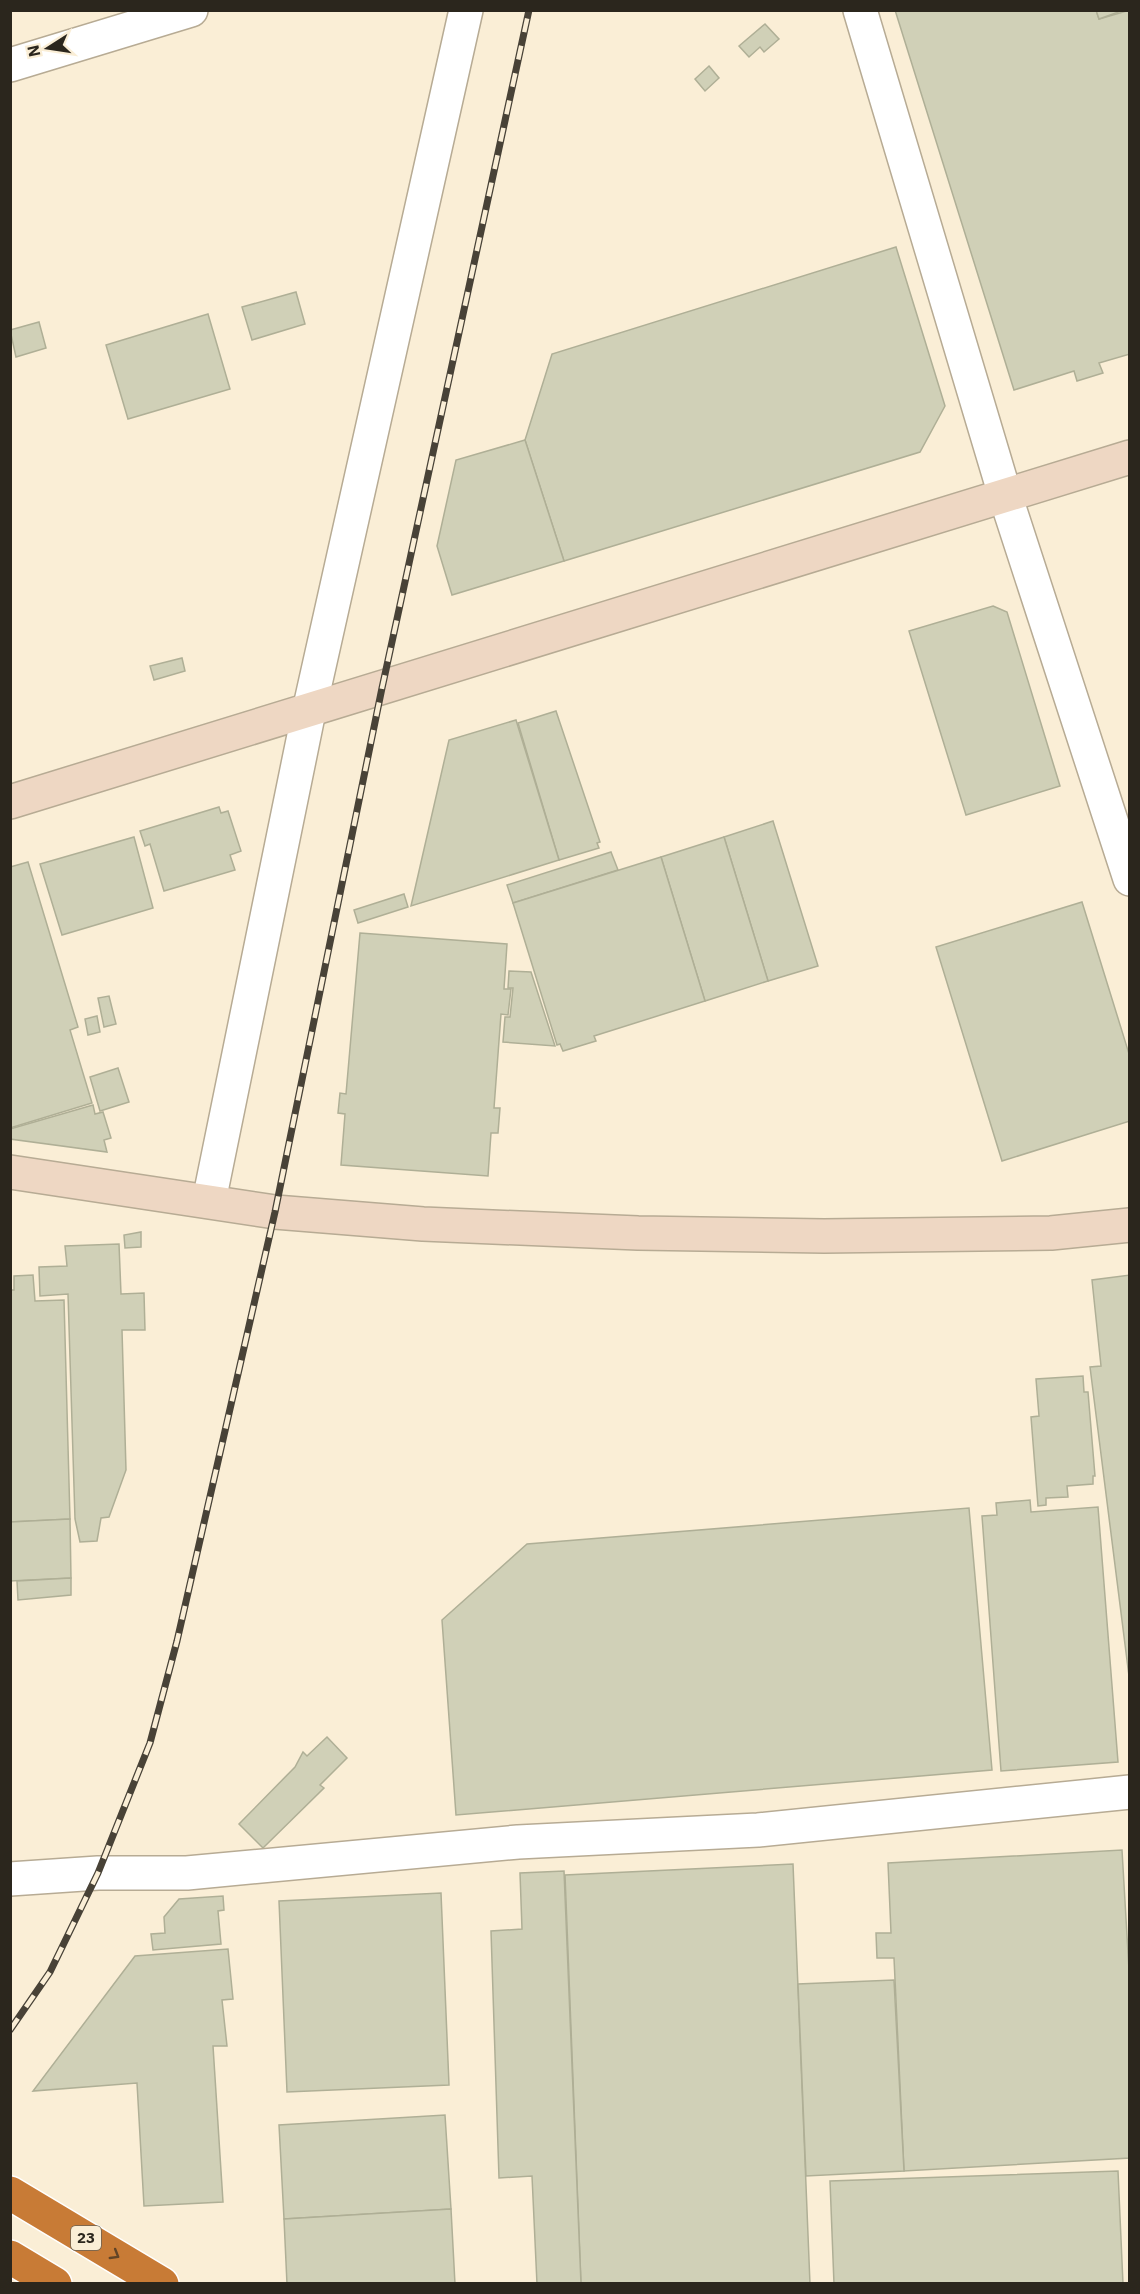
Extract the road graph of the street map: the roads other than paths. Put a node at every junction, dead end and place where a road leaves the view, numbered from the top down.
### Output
1 (191, 10) edge
2 (466, 10) edge
3 (860, 10) edge
4 (10, 65) edge
5 (1130, 457) edge
6 (1005, 495) junction
7 (309, 711) junction
8 (10, 802) edge
9 (1123, 833) edge
10 (1130, 879) edge
11 (10, 1172) edge
12 (209, 1201) junction
13 (1130, 1225) edge
14 (1130, 1792) edge
15 (10, 1879) edge
16 (10, 2193) edge
17 (10, 2257) edge
18 (55, 2283) edge
19 (162, 2283) edge

1 - 4 street
2 - 7 street
3 - 6 street
5 - 6 street
6 - 7 street
6 - 9 street
7 - 8 street
7 - 12 street
9 - 10 street
11 - 12 street
12 - 13 street
14 - 15 street
16 -> 19 highway, 23
17 - 18 highway

